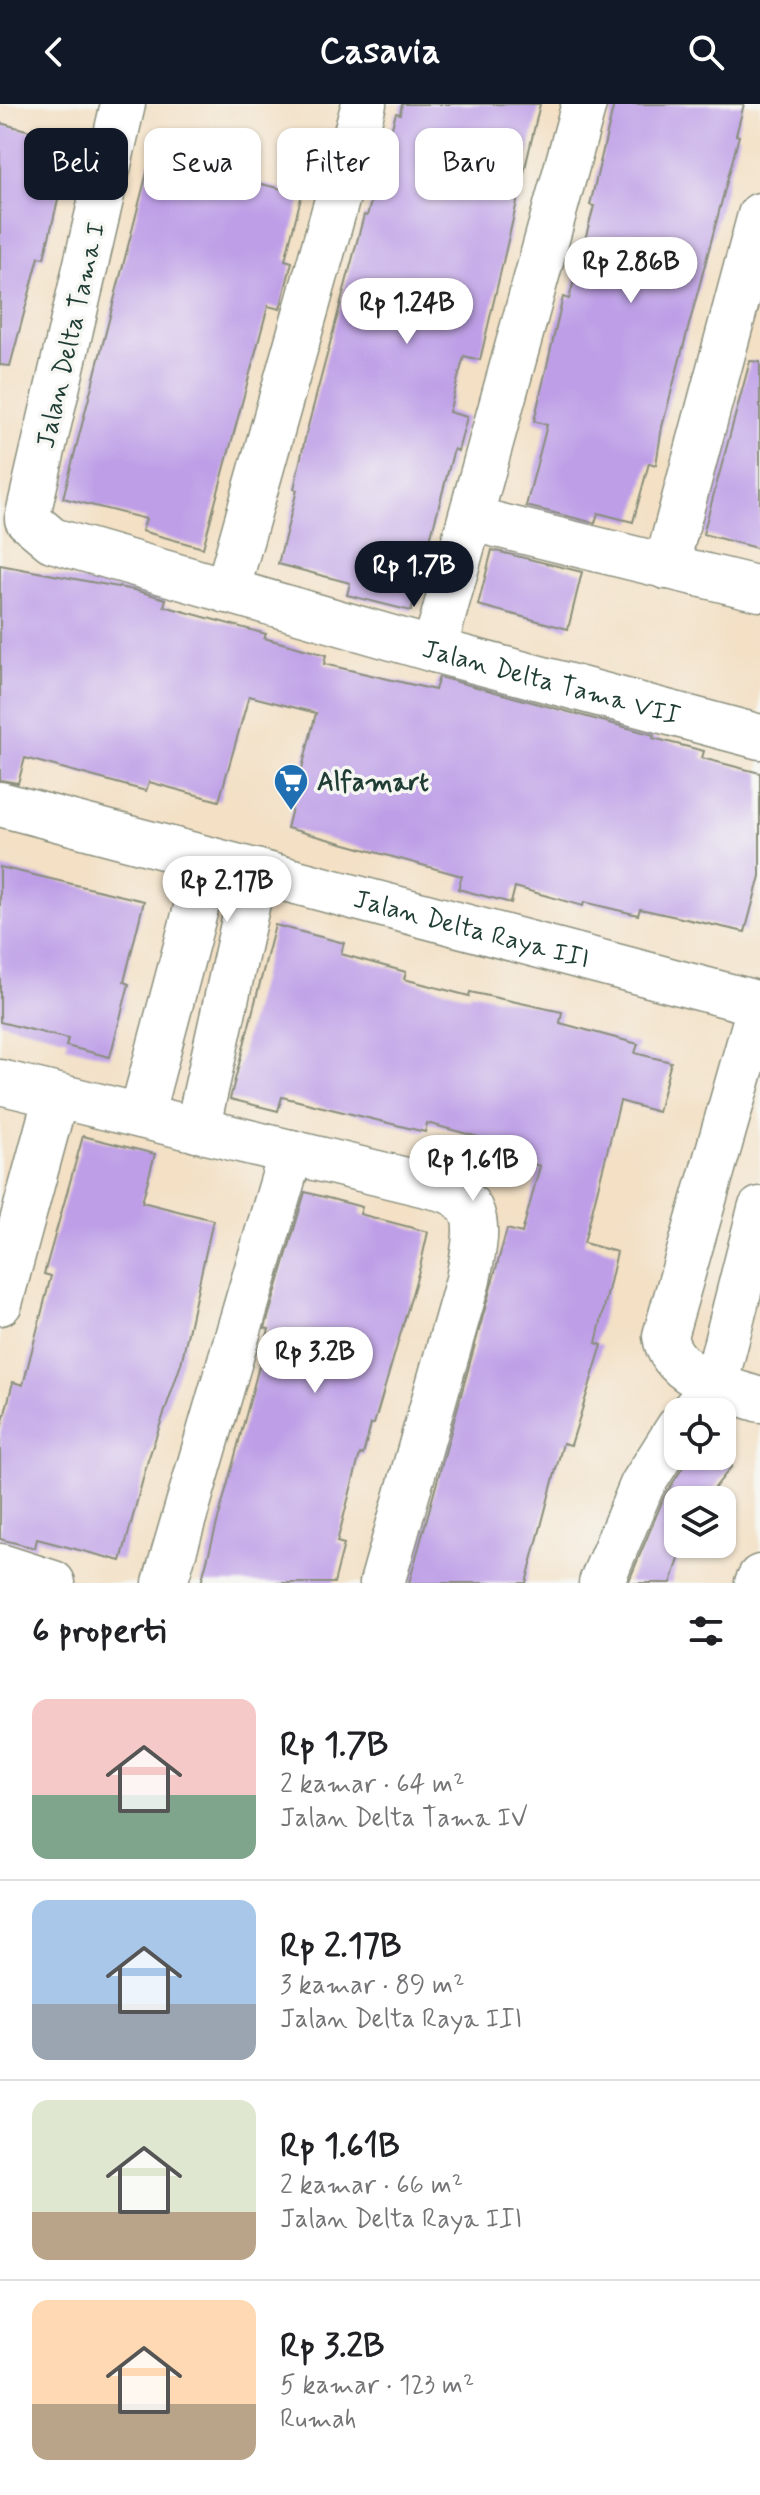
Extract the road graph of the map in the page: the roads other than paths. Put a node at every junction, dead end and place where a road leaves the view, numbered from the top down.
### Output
1 (364, 104) edge
2 (584, 104) edge
3 (111, 107) edge
4 (760, 215) edge
5 (27, 519) joint
6 (472, 519) junction
7 (666, 567) junction
8 (760, 589) edge
9 (227, 591) junction
10 (434, 650) junction
11 (760, 737) edge
12 (0, 804) edge
13 (209, 859) junction
14 (255, 871) junction
15 (760, 1004) edge
16 (0, 1082) edge
17 (56, 1096) junction
18 (141, 1116) junction
19 (197, 1130) junction
20 (291, 1152) junction
21 (760, 1209) edge
22 (0, 1303) edge
23 (702, 1398) edge
24 (703, 1398) edge
25 (736, 1400) edge
26 (760, 1400) edge
27 (664, 1450) edge
28 (0, 1566) edge
29 (760, 1577) edge
30 (53, 1583) edge
31 (165, 1583) edge
32 (382, 1583) edge
33 (601, 1583) edge
34 (757, 1583) edge

1 - 9 street
2 - 6 street
3 - 5 street, Jalan Delta Tama I
4 - 7 street
5 - 9 street, Jalan Delta Tama VII
6 - 7 street
6 - 10 street
7 - 8 street
9 - 10 street, Jalan Delta Tama VII
10 - 11 street, Jalan Delta Tama VII
12 - 13 street, Jalan Delta Raya III
13 - 14 street, Jalan Delta Raya III
13 - 18 street
14 - 15 street, Jalan Delta Raya III
14 - 19 street
15 - 23 street
16 - 17 street
17 - 18 street
17 - 22 street
18 - 19 street
19 - 20 street
20 - 31 street
20 - 32 street
21 - 24 street
25 - 26 street
27 - 33 street
28 - 30 street
29 - 34 street

